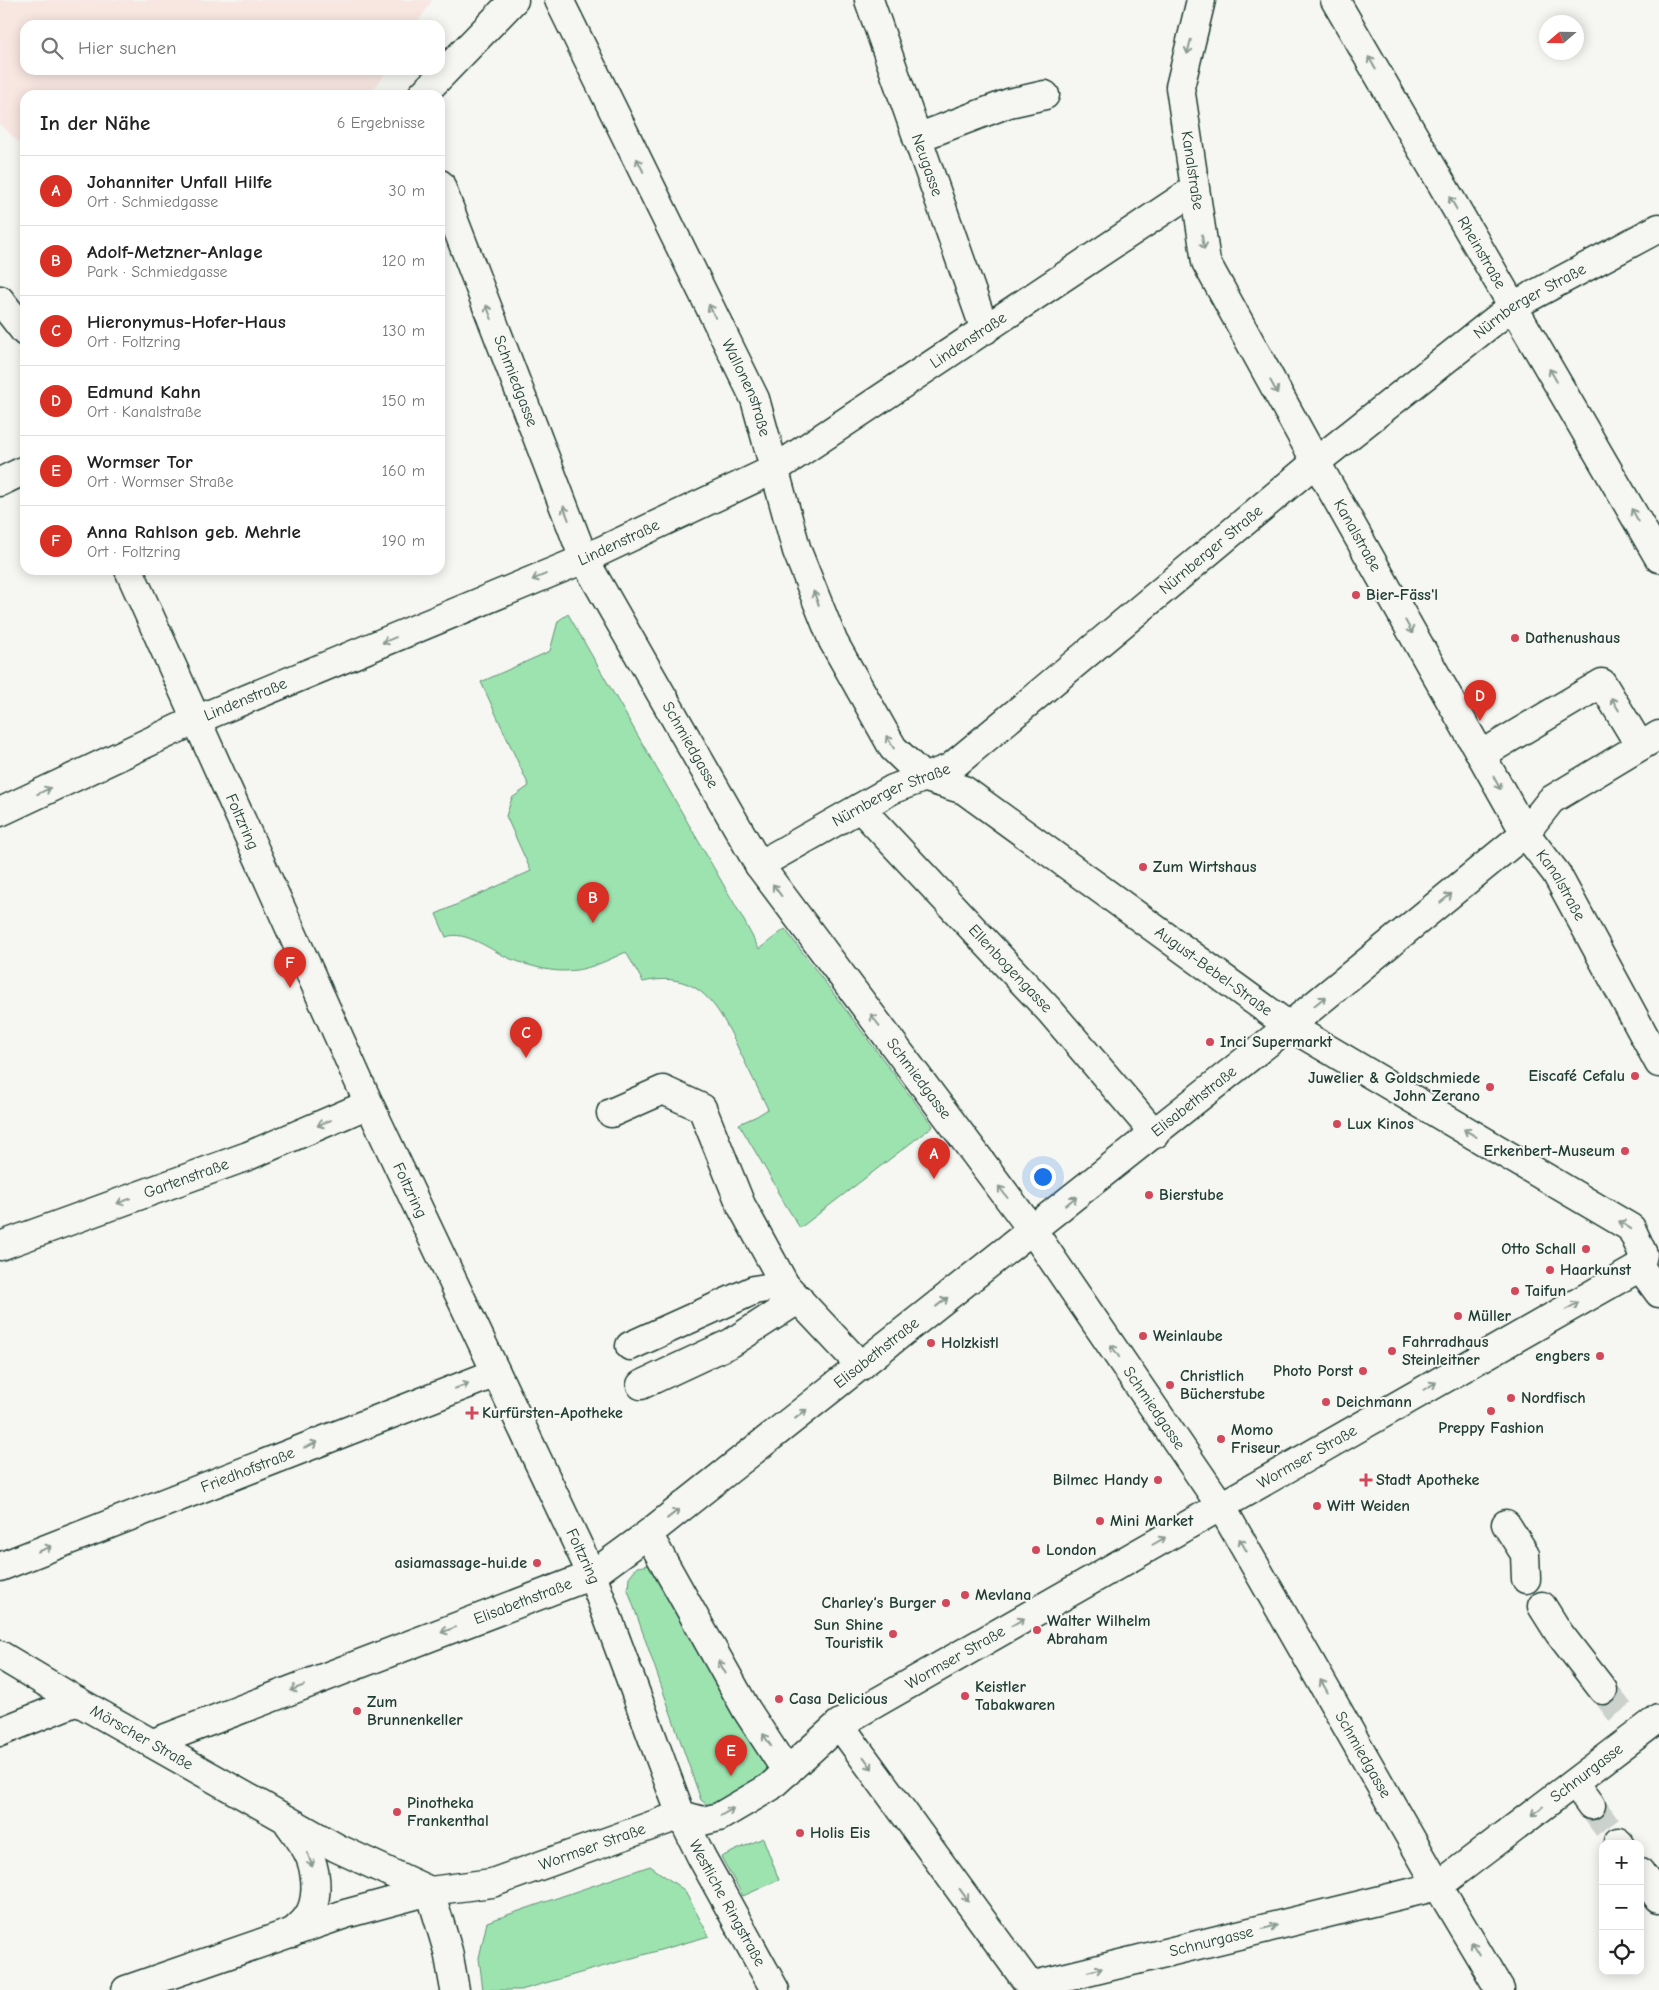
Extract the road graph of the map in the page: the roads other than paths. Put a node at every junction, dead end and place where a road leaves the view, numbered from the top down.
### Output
1 (514, 0) edge
2 (559, 0) edge
3 (869, 0) edge
4 (1201, 0) edge
5 (1335, 0) edge
6 (445, 71) edge
7 (441, 75) edge
8 (427, 90) edge
9 (1046, 95) dead end
10 (917, 138) junction
11 (1194, 190) junction
12 (445, 197) edge
13 (1659, 228) edge
14 (0, 300) edge
15 (1513, 306) junction
16 (20, 326) edge
17 (985, 330) junction
18 (1316, 462) junction
19 (775, 469) junction
20 (20, 472) edge
21 (0, 482) edge
22 (584, 558) junction
23 (1659, 558) edge
24 (131, 575) edge
25 (196, 720) junction
26 (1649, 740) edge
27 (1481, 755) junction
28 (923, 777) junction
29 (860, 808) junction
30 (0, 812) edge
31 (1525, 833) junction
32 (760, 865) junction
33 (1289, 1026) junction
34 (1653, 1051) edge
35 (369, 1104) junction
36 (611, 1113) dead end
37 (1155, 1134) junction
38 (1033, 1231) junction
39 (0, 1246) edge
40 (1649, 1269) edge
41 (792, 1292) junction
42 (1659, 1293) edge
43 (630, 1346) dead end
44 (861, 1366) junction
45 (496, 1373) junction
46 (641, 1385) dead end
47 (1221, 1506) junction
48 (1506, 1524) dead end
49 (648, 1534) junction
50 (0, 1566) edge
51 (592, 1575) junction
52 (1526, 1579) dead end
53 (1542, 1606) dead end
54 (0, 1655) edge
55 (1603, 1690) tunnel mouth
56 (77, 1701) junction
57 (1659, 1718) edge
58 (839, 1724) junction
59 (0, 1732) edge
60 (153, 1743) junction
61 (787, 1772) junction
62 (1575, 1782) junction
63 (1591, 1805) tunnel mouth
64 (681, 1815) junction
65 (285, 1818) junction
66 (1644, 1877) edge
67 (1438, 1886) junction
68 (430, 1891) junction
69 (1659, 1898) edge
70 (292, 1933) junction
71 (126, 1990) edge
72 (455, 1990) edge
73 (775, 1990) edge
74 (1500, 1990) edge

1 - 6 street
19 -> 2 street, Wallonenstraße
3 - 10 street, Neugasse
4 -> 11 street, Kanalstraße
15 -> 5 street, Rheinstraße
7 - 8 street
9 - 10 street
10 - 17 street, Neugasse
11 - 17 street, Lindenstraße
11 -> 18 street, Kanalstraße
22 -> 12 street, Schmiedgasse
13 - 15 street, Nürnberger Straße
14 - 16 street
15 - 18 street, Nürnberger Straße
23 -> 15 street, Rheinstraße
17 - 19 street, Lindenstraße
18 -> 27 street, Kanalstraße
18 - 28 street, Nürnberger Straße
19 - 22 street, Lindenstraße
28 -> 19 street, Wallonenstraße
20 - 21 street
22 -> 25 street, Lindenstraße
22 - 32 street, Schmiedgasse
24 - 25 street, Foltzring
30 -> 25 street, Lindenstraße
25 - 35 street, Foltzring
26 -> 27 street
26 - 31 street, Elisabethstraße
27 -> 31 street, Kanalstraße
28 - 29 street, Nürnberger Straße
28 - 33 street, August-Bebel-Straße
29 - 32 street, Nürnberger Straße
29 - 37 street, Ellenbogengasse
33 -> 31 street, Elisabethstraße
31 - 34 street, Kanalstraße
38 -> 32 street, Schmiedgasse
33 - 37 street, Elisabethstraße
40 -> 33 street, August-Bebel-Straße
35 -> 39 street, Gartenstraße
35 - 45 street, Foltzring
36 - 41 street
38 -> 37 street, Elisabethstraße
44 -> 38 street, Elisabethstraße
47 -> 38 street, Schmiedgasse
40 - 42 street
47 -> 40 street, Wormser Straße
41 - 43 street
41 - 44 street
41 - 46 street
49 -> 44 street, Elisabethstraße
50 -> 45 street, Friedhofstraße
45 - 51 street, Foltzring
58 -> 47 street, Wormser Straße
67 -> 47 street, Schmiedgasse
48 - 52 street
49 - 51 street, Elisabethstraße
61 -> 49 street
51 -> 60 street, Elisabethstraße
51 - 64 street, Foltzring
53 - 55 street
54 - 56 street, Mörscher Straße
56 - 59 street
56 - 60 street, Mörscher Straße
57 - 62 street, Schnurgasse
58 - 61 street, Wormser Straße
58 -> 67 street, Schnurgasse
60 - 65 street, Mörscher Straße
64 -> 61 street, Wormser Straße
62 - 63 street
62 -> 67 street, Schnurgasse
64 - 68 street, Wormser Straße
64 - 73 street, Westliche Ringstraße
65 - 68 street, Mörscher Straße
65 -> 70 street, Mörscher Straße
66 - 69 street
74 -> 67 street, Schmiedgasse
68 - 70 street, Wormser Straße
68 - 72 street
70 - 71 street, Wormser Straße

